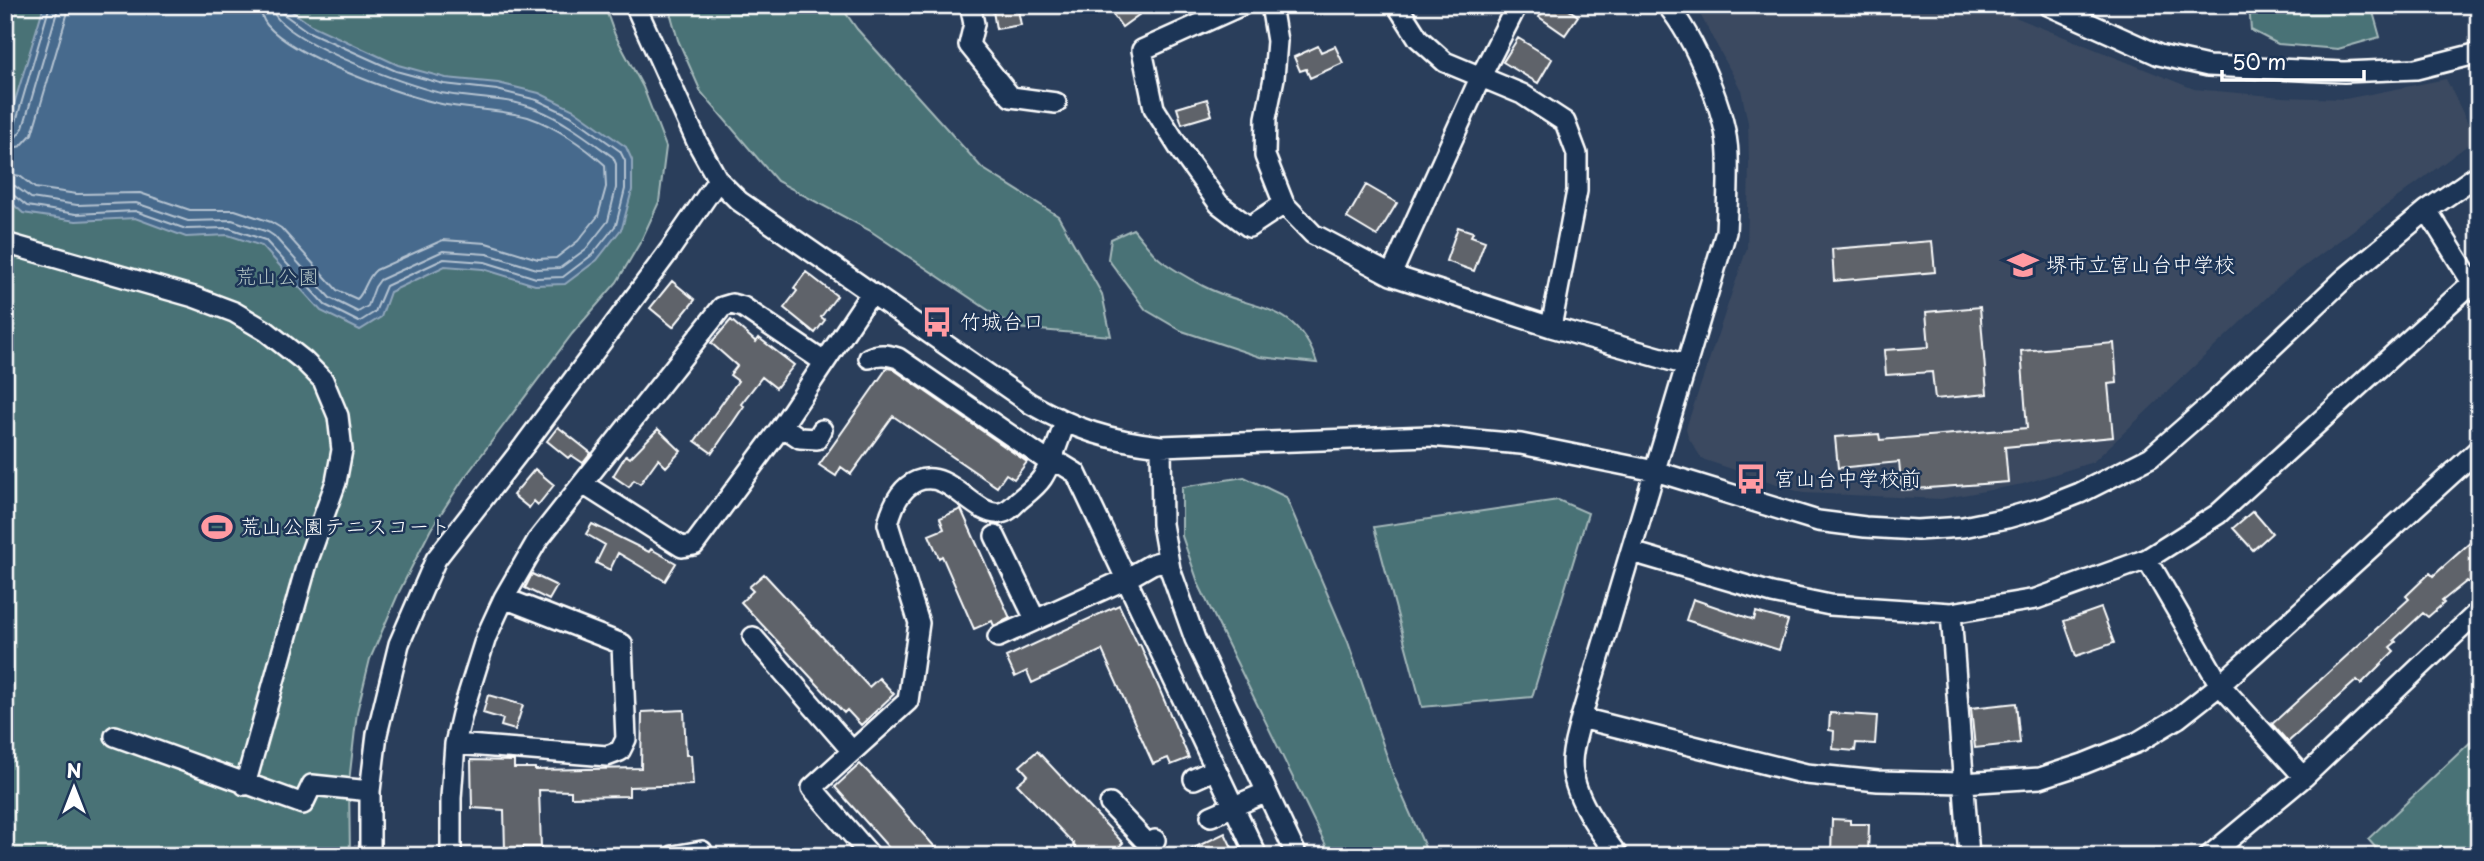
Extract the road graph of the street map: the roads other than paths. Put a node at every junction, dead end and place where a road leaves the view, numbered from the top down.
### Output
1 (635, 5) edge
2 (970, 5) edge
3 (1242, 5) edge
4 (1271, 5) edge
5 (1397, 5) edge
6 (1517, 5) edge
7 (1667, 5) edge
8 (2048, 5) edge
9 (2479, 53) edge
10 (1482, 76) junction
11 (1056, 103) dead end
12 (2479, 174) edge
13 (718, 180) junction
14 (1284, 204) junction
15 (2427, 210) junction
16 (5, 243) edge
17 (1391, 275) junction
18 (2476, 287) edge
19 (871, 293) junction
20 (1551, 327) junction
21 (869, 358) dead end
22 (824, 362) junction
23 (1687, 365) junction
24 (1065, 424) junction
25 (782, 426) junction
26 (822, 430) dead end
27 (1161, 446) junction
28 (2479, 449) edge
29 (1049, 462) junction
30 (1655, 471) junction
31 (583, 484) junction
32 (995, 536) dead end
33 (1632, 552) junction
34 (2147, 559) junction
35 (1167, 560) junction
36 (1126, 579) junction
37 (504, 598) junction
38 (2479, 611) edge
39 (1951, 613) junction
40 (1035, 619) junction
41 (753, 637) dead end
42 (998, 637) dead end
43 (2220, 685) junction
44 (1581, 718) junction
45 (115, 736) dead end
46 (455, 744) junction
47 (852, 751) junction
48 (1216, 769) junction
49 (2304, 777) junction
50 (1194, 779) dead end
51 (1964, 783) junction
52 (245, 785) junction
53 (370, 791) junction
54 (1267, 792) junction
55 (1235, 806) junction
56 (1119, 808) dead end
57 (1211, 816) dead end
58 (1156, 840) dead end
59 (862, 852) edge
60 (370, 856) edge
61 (451, 856) edge
62 (673, 856) edge
63 (703, 856) edge
64 (1257, 856) edge
65 (1297, 856) edge
66 (1618, 856) edge
67 (1969, 856) edge
68 (2209, 856) edge

1 - 13 street
2 - 11 street
3 - 14 street
4 - 14 street
5 - 10 street
6 - 10 street
7 - 23 street
8 - 9 street
10 - 17 street
10 - 20 street
12 - 15 street
13 - 19 street
13 - 53 street
14 - 17 street
15 - 18 street
15 - 30 street
16 - 52 street
17 - 20 street
18 - 34 street
19 - 22 street
19 - 24 street
20 - 23 street
21 - 29 street
22 - 25 street
22 - 31 street
23 - 30 street
24 - 27 street
24 - 29 street
25 - 26 street
25 - 31 street
27 - 30 street
27 - 35 street
28 - 43 street
29 - 36 street
29 - 47 street
30 - 33 street
31 - 37 street
32 - 40 street
33 - 39 street
33 - 44 street
34 - 39 street
34 - 43 street
35 - 36 street
35 - 54 street
36 - 40 street
36 - 48 street
37 - 46 street
37 - 46 street
38 - 49 street
39 - 51 street
40 - 42 street
41 - 47 street
43 - 49 street
43 - 51 street
44 - 51 street
44 - 66 street
45 - 52 street
46 - 61 street
47 - 59 street
48 - 50 street
48 - 55 street
49 - 68 street
51 - 67 street
52 - 53 street
53 - 60 street
54 - 55 street
54 - 65 street
55 - 57 street
55 - 64 street
56 - 58 street
62 - 63 street

